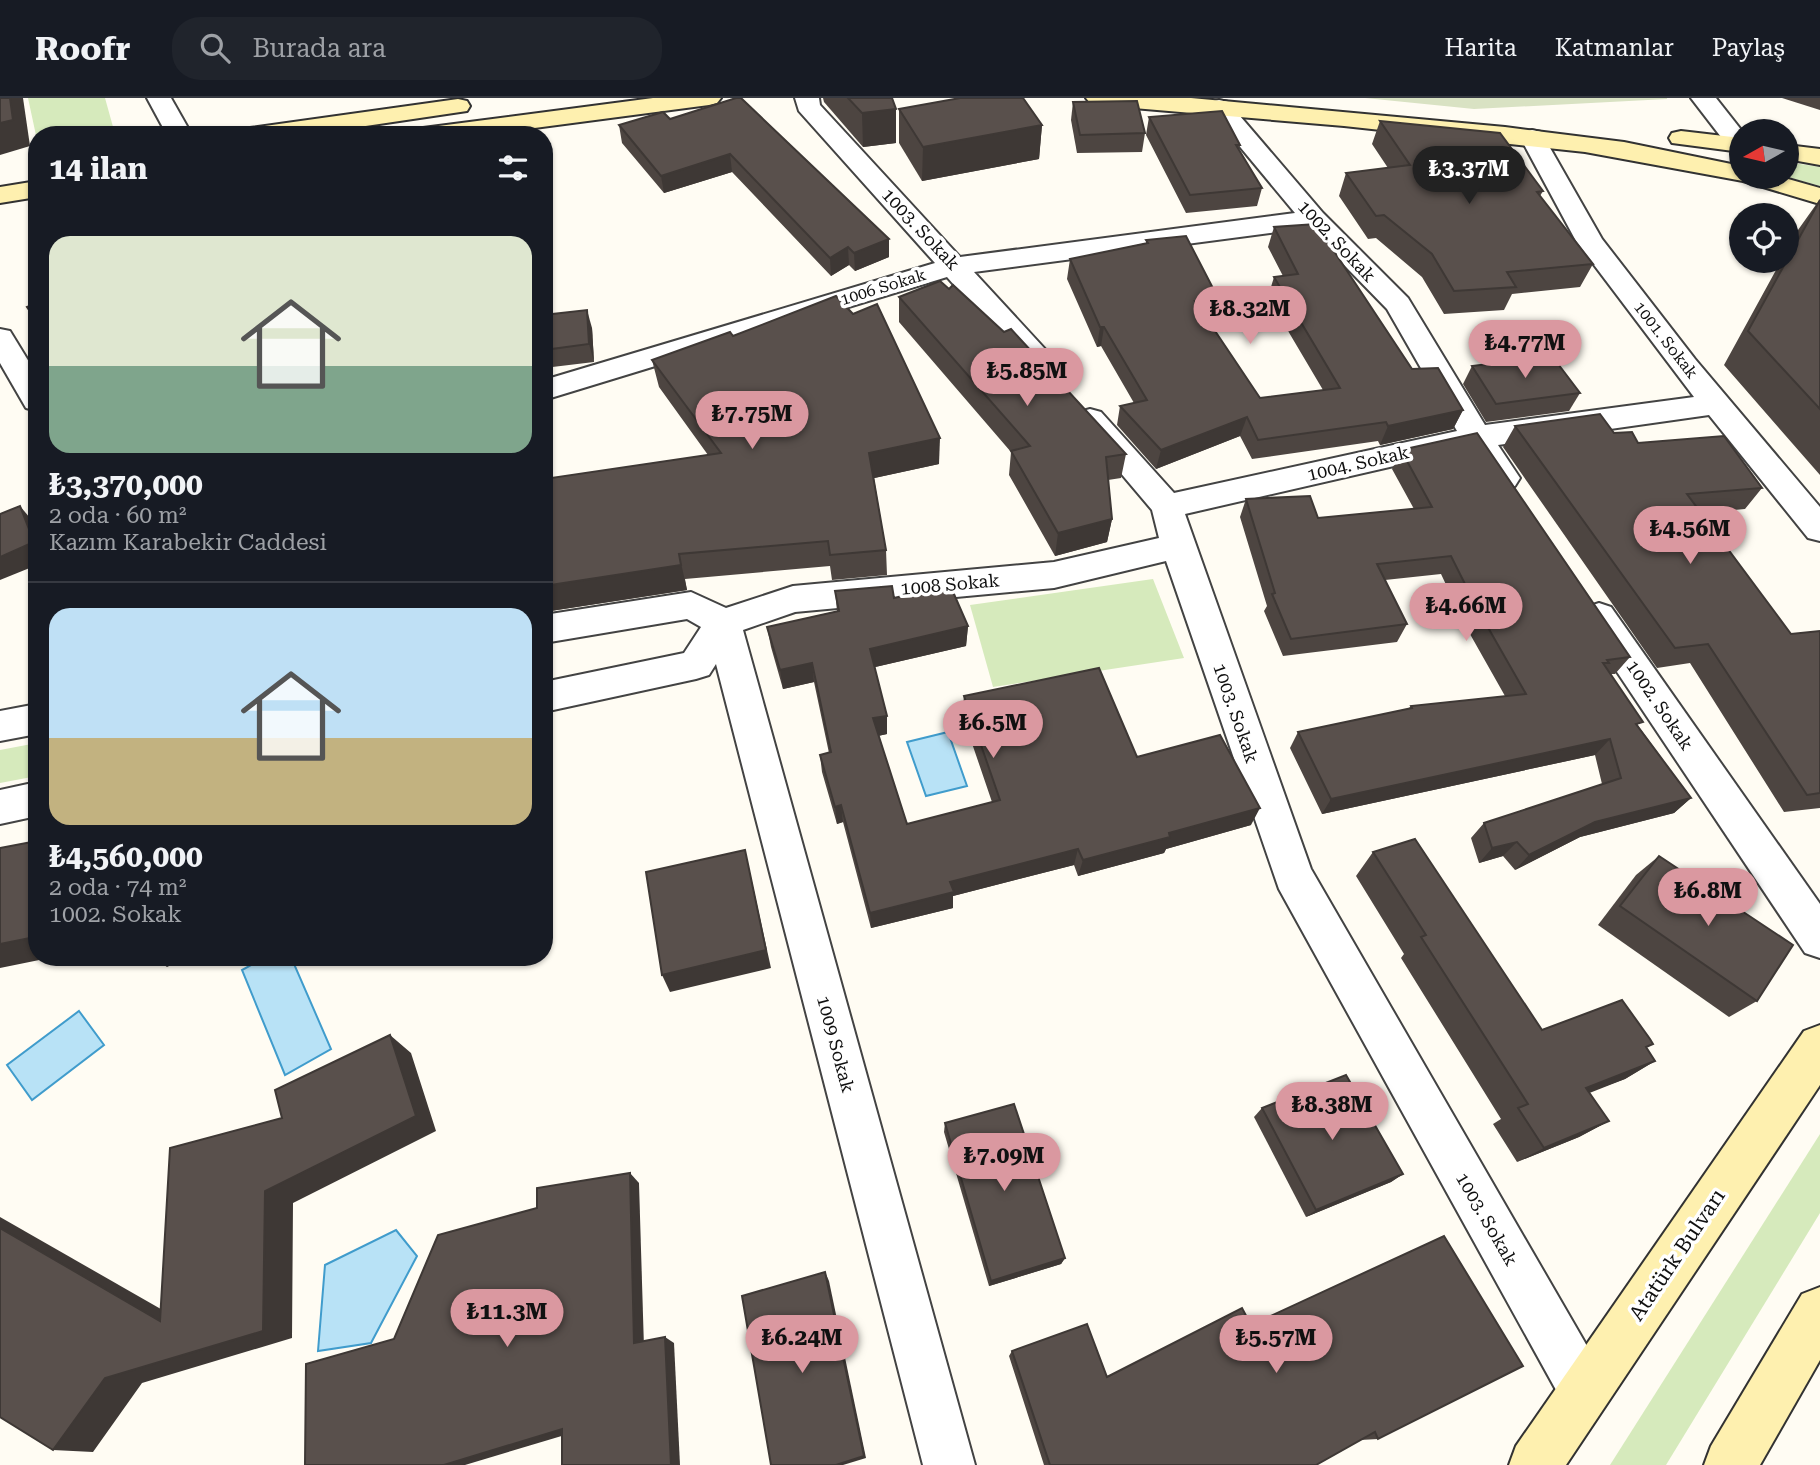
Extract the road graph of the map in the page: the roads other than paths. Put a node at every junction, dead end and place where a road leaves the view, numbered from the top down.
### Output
1 (159, 98) edge
2 (709, 98) edge
3 (807, 98) edge
4 (1098, 98) edge
5 (1257, 98) edge
6 (1703, 98) edge
7 (485, 102) dead end
8 (1219, 107) junction
9 (175, 126) edge
10 (314, 126) edge
11 (494, 126) edge
12 (1729, 130) edge
13 (1532, 137) junction
14 (1729, 144) edge
15 (1799, 154) edge
16 (1820, 157) edge
17 (1729, 171) edge
18 (28, 177) edge
19 (1795, 189) edge
20 (0, 195) edge
21 (1820, 196) edge
22 (1314, 219) junction
23 (955, 266) junction
24 (0, 338) edge
25 (9, 371) edge
26 (553, 387) edge
27 (28, 391) edge
28 (1716, 404) junction
29 (1476, 437) junction
30 (1523, 505) edge
31 (1167, 506) junction
32 (1820, 529) edge
33 (1178, 546) junction
34 (1585, 597) edge
35 (723, 623) junction
36 (553, 628) edge
37 (553, 695) edge
38 (28, 721) edge
39 (0, 726) edge
40 (28, 801) edge
41 (0, 807) edge
42 (1820, 939) edge
43 (1820, 1046) edge
44 (1820, 1312) edge
45 (1584, 1390) junction
46 (949, 1465) edge
47 (1535, 1465) edge
48 (1730, 1465) edge

1 - 9 street
2 - 11 main road
3 - 23 street, 1003. Sokak
4 - 8 main road
5 - 14 main road
6 - 12 street
7 - 10 main road
8 - 13 main road
8 - 22 street, 1002. Sokak
13 - 17 main road
13 - 28 street, 1001. Sokak
15 - 16 main road
18 - 20 main road
19 - 21 main road
22 - 23 street, 1006 Sokak
22 - 29 street, 1002. Sokak
23 - 26 street, 1006 Sokak
23 - 31 street, 1003. Sokak
24 - 25 street
25 - 27 street
28 - 29 street, 1004. Sokak
28 - 32 street, 1001. Sokak
29 - 30 street, 1002. Sokak
29 - 31 street, 1004. Sokak
31 - 33 street, 1003. Sokak
33 - 35 street, 1008 Sokak
33 - 45 street, 1003. Sokak
34 - 42 street, 1002. Sokak
35 - 36 street
35 - 37 street
35 - 46 street, 1009 Sokak
38 - 39 street
40 - 41 street
43 - 45 main road, Atatürk Bulvarı
44 - 48 main road
45 - 47 main road, Atatürk Bulvarı

